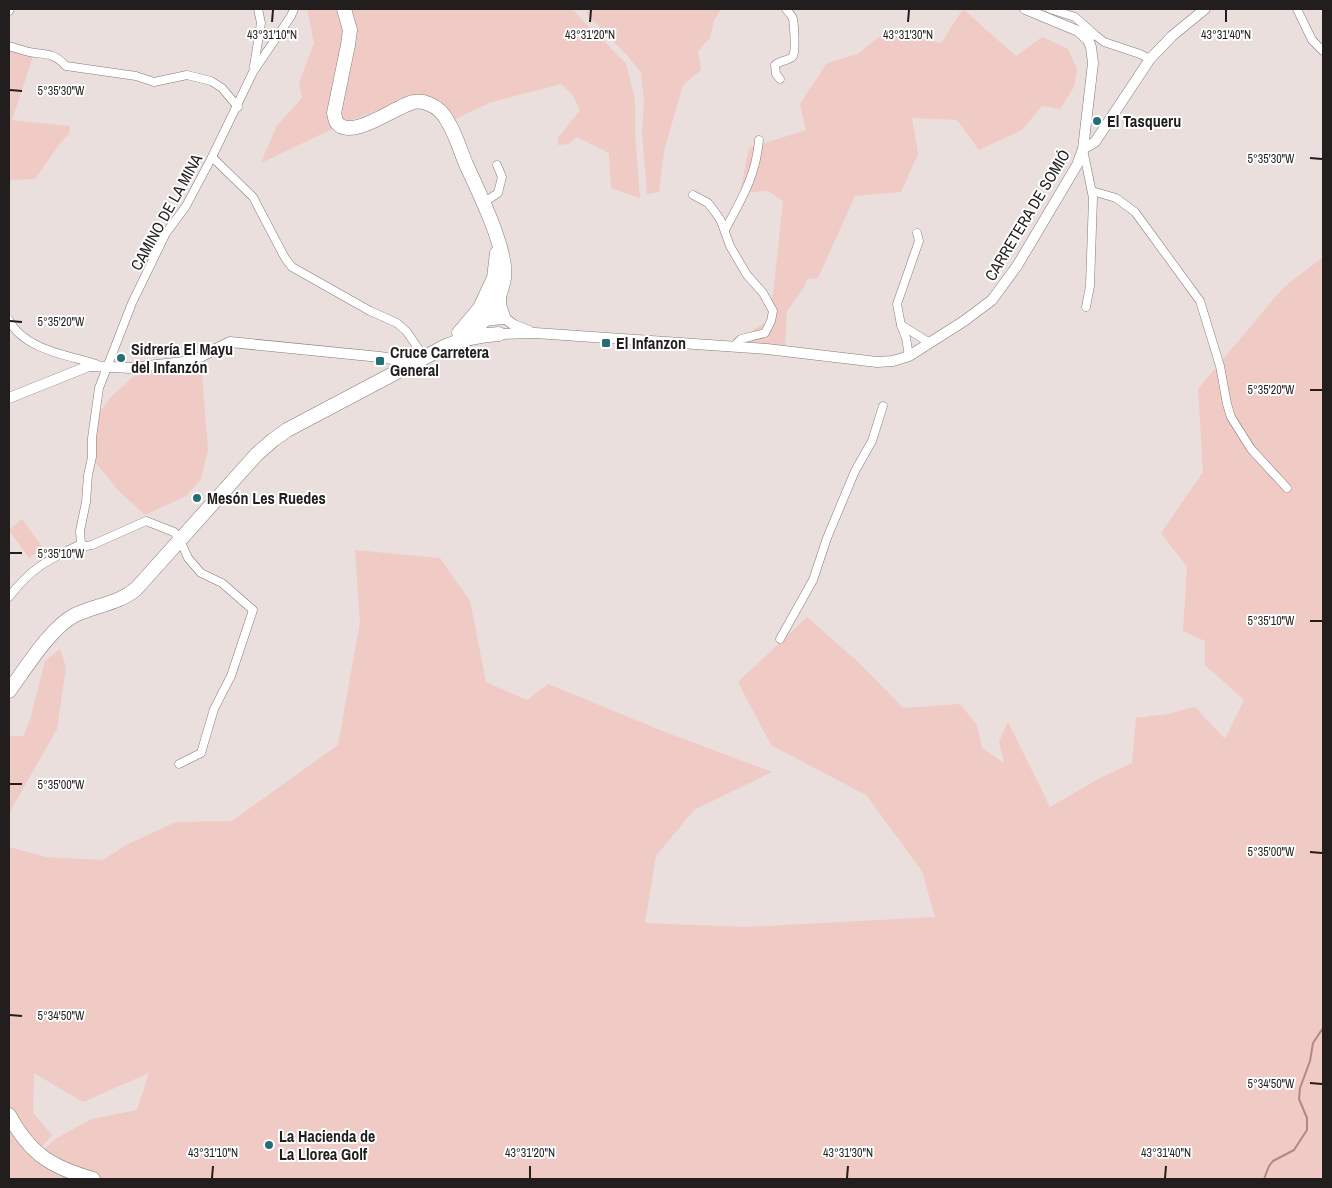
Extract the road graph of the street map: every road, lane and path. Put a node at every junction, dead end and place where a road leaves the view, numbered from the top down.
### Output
1 (258, 9) edge
2 (294, 9) edge
3 (344, 9) edge
4 (786, 9) edge
5 (1025, 9) edge
6 (1050, 9) edge
7 (1205, 9) edge
8 (1297, 9) edge
9 (1091, 37) junction
10 (9, 46) edge
11 (1323, 51) edge
12 (1150, 59) junction
13 (253, 72) junction
14 (780, 79) dead end
15 (238, 106) junction
16 (759, 140) dead end
17 (1083, 149) junction
18 (212, 157) junction
19 (497, 165) dead end
20 (1092, 191) junction
21 (693, 195) dead end
22 (483, 203) junction
23 (725, 230) junction
24 (917, 233) dead end
25 (498, 243) junction
26 (494, 278) junction
27 (499, 295) junction
28 (1086, 307) dead end
29 (488, 317) junction
30 (503, 317) junction
31 (9, 320) edge
32 (469, 323) junction
33 (901, 325) junction
34 (535, 333) junction
35 (499, 334) junction
36 (463, 339) junction
37 (930, 343) junction
38 (446, 346) junction
39 (733, 347) junction
40 (909, 356) junction
41 (419, 360) junction
42 (108, 367) junction
43 (9, 398) edge
44 (883, 406) dead end
45 (1287, 488) dead end
46 (180, 540) junction
47 (81, 544) junction
48 (9, 597) edge
49 (780, 639) dead end
50 (9, 691) edge
51 (179, 764) dead end
52 (9, 1115) edge
53 (93, 1179) edge

1 - 13 street
2 - 13 street
3 - 22 highway
4 - 14 street
5 - 9 street
6 - 9 street
7 - 12 street
8 - 11 street
9 - 12 street
9 - 17 street, CARRETERA DE SOMIÓ
10 - 15 street
12 - 17 street
13 - 15 street, CAMINO DE LA MINA
15 - 18 street, CAMINO DE LA MINA
16 - 23 street
17 - 20 street
17 - 37 street, CARRETERA DE SOMIÓ
18 - 41 street
18 - 42 street, CAMINO DE LA MINA
19 - 22 street
20 - 28 street
20 - 45 street
21 - 23 street
22 - 25 highway
23 - 39 street
24 - 33 street
25 - 26 highway
25 - 27 highway
26 - 29 highway
26 - 32 highway
27 - 29 highway
27 - 30 highway
29 - 30 highway
29 - 32 highway
29 - 35 highway
29 - 36 highway
30 - 34 street
31 - 42 street
32 - 38 highway
33 - 37 street
33 - 40 street
34 - 35 street
34 - 39 street, CARRETERA DE SOMIÓ
35 - 36 highway
36 - 38 highway
37 - 40 street, CARRETERA DE SOMIÓ
38 - 41 highway
39 - 40 street, CARRETERA DE SOMIÓ
41 - 42 street
41 - 46 highway
42 - 43 street
42 - 47 street, CAMINO DE LA MINA
44 - 49 street
46 - 47 street
46 - 50 highway
46 - 51 street
47 - 48 street
52 - 53 highway

